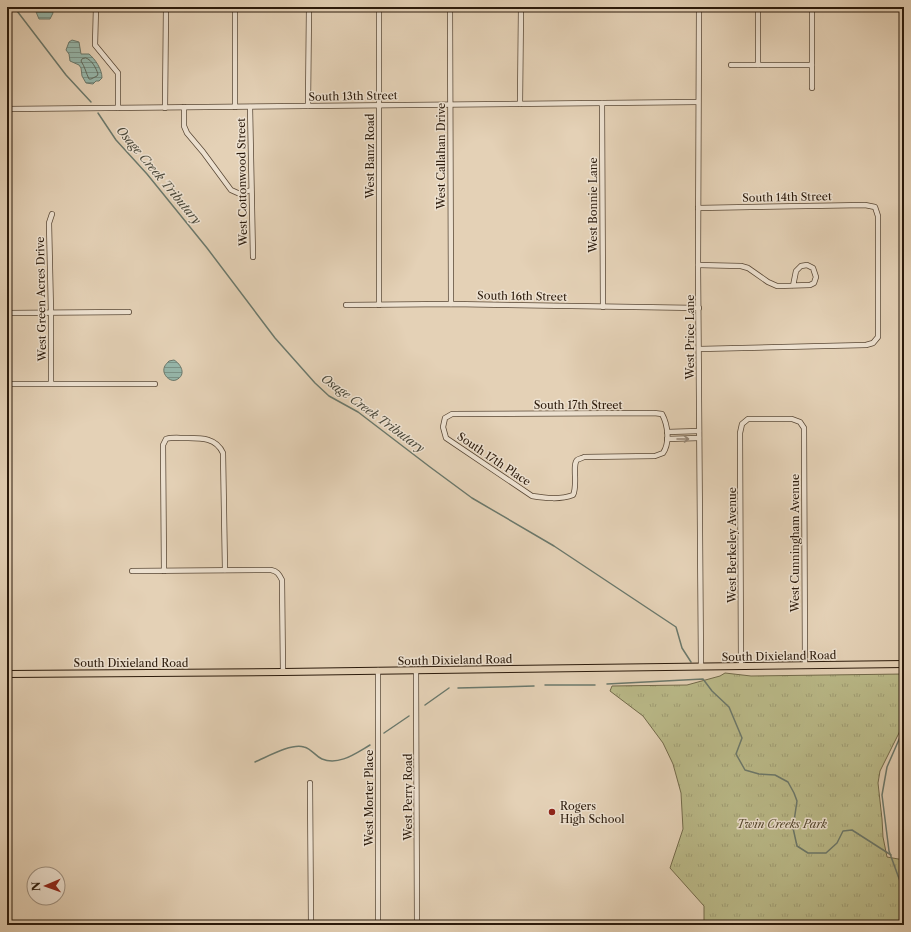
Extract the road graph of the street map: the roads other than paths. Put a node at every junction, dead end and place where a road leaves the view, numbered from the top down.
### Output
1 (96, 7) edge
2 (166, 7) edge
3 (235, 7) edge
4 (309, 7) edge
5 (379, 7) edge
6 (450, 7) edge
7 (521, 7) edge
8 (699, 7) edge
9 (758, 7) edge
10 (812, 7) edge
11 (730, 65) dead end
12 (758, 65) junction
13 (812, 65) junction
14 (812, 88) dead end
15 (698, 102) junction
16 (602, 103) junction
17 (520, 104) junction
18 (379, 105) junction
19 (450, 105) junction
20 (308, 106) junction
21 (184, 107) junction
22 (235, 107) junction
23 (250, 107) junction
24 (118, 108) junction
25 (165, 108) junction
26 (7, 109) edge
27 (251, 190) junction
28 (698, 208) junction
29 (52, 214) dead end
30 (253, 257) dead end
31 (698, 265) junction
32 (794, 286) junction
33 (451, 304) junction
34 (346, 305) dead end
35 (379, 305) junction
36 (603, 307) junction
37 (699, 308) junction
38 (51, 312) junction
39 (129, 312) dead end
40 (7, 313) edge
41 (699, 349) junction
42 (51, 383) junction
43 (7, 384) edge
44 (155, 384) dead end
45 (445, 418) joint
46 (742, 424) joint
47 (699, 431) junction
48 (666, 432) junction
49 (699, 438) junction
50 (666, 439) junction
51 (225, 570) junction
52 (132, 571) dead end
53 (164, 571) junction
54 (904, 664) edge
55 (741, 666) junction
56 (805, 666) junction
57 (701, 667) junction
58 (378, 670) junction
59 (416, 670) junction
60 (283, 672) junction
61 (7, 674) edge
62 (310, 783) dead end
63 (311, 925) edge
64 (378, 925) edge
65 (417, 925) edge

1 - 24 street
2 - 25 street
3 - 22 street, West Cottonwood Street
4 - 20 street
5 - 18 street, West Banz Road
6 - 19 street, West Callahan Drive
7 - 17 street
8 - 15 street, West Price Lane
9 - 12 street
10 - 13 street
11 - 12 street
12 - 13 street
13 - 14 street
15 - 16 street, South 13th Street
15 - 28 street, West Price Lane
16 - 17 street, South 13th Street
16 - 36 street, West Bonnie Lane
17 - 19 street, South 13th Street
18 - 19 street, South 13th Street
18 - 20 street, South 13th Street
18 - 35 street, West Banz Road
19 - 33 street, West Callahan Drive
20 - 23 street, South 13th Street
21 - 22 street, South 13th Street
21 - 25 street, South 13th Street
21 - 27 street
22 - 23 street, South 13th Street
23 - 27 street, West Cottonwood Street
24 - 25 street, South 13th Street
24 - 26 street, South 13th Street
27 - 30 street, West Cottonwood Street
28 - 31 street, West Price Lane
28 - 41 street, South 14th Street
29 - 38 street, West Green Acres Drive
31 - 32 street
31 - 37 street, West Price Lane
32 - 32 street
33 - 35 street, South 16th Street
33 - 36 street, South 16th Street
34 - 35 street, South 16th Street
36 - 37 street, South 16th Street
37 - 41 street, West Price Lane
38 - 39 street
38 - 40 street
38 - 42 street, West Green Acres Drive
41 - 47 street, West Price Lane
42 - 43 street
42 - 44 street
45 - 48 street, South 17th Street
45 - 50 street, South 17th Place
46 - 55 street, West Berkeley Avenue
46 - 56 street, West Cunningham Avenue
47 - 48 street
47 - 49 street, West Price Lane
48 - 50 street, South 17th Place
50 -> 49 street
49 - 57 street, West Price Lane
51 - 53 street
51 - 53 street
51 - 60 street
52 - 53 street
54 - 56 main road, South Dixieland Road
55 - 56 main road, South Dixieland Road
55 - 57 main road, South Dixieland Road
57 - 59 main road, South Dixieland Road
58 - 59 main road, South Dixieland Road
58 - 60 main road, South Dixieland Road
58 - 64 street, West Morter Place
59 - 65 street, West Perry Road
60 - 61 main road, South Dixieland Road
62 - 63 street

